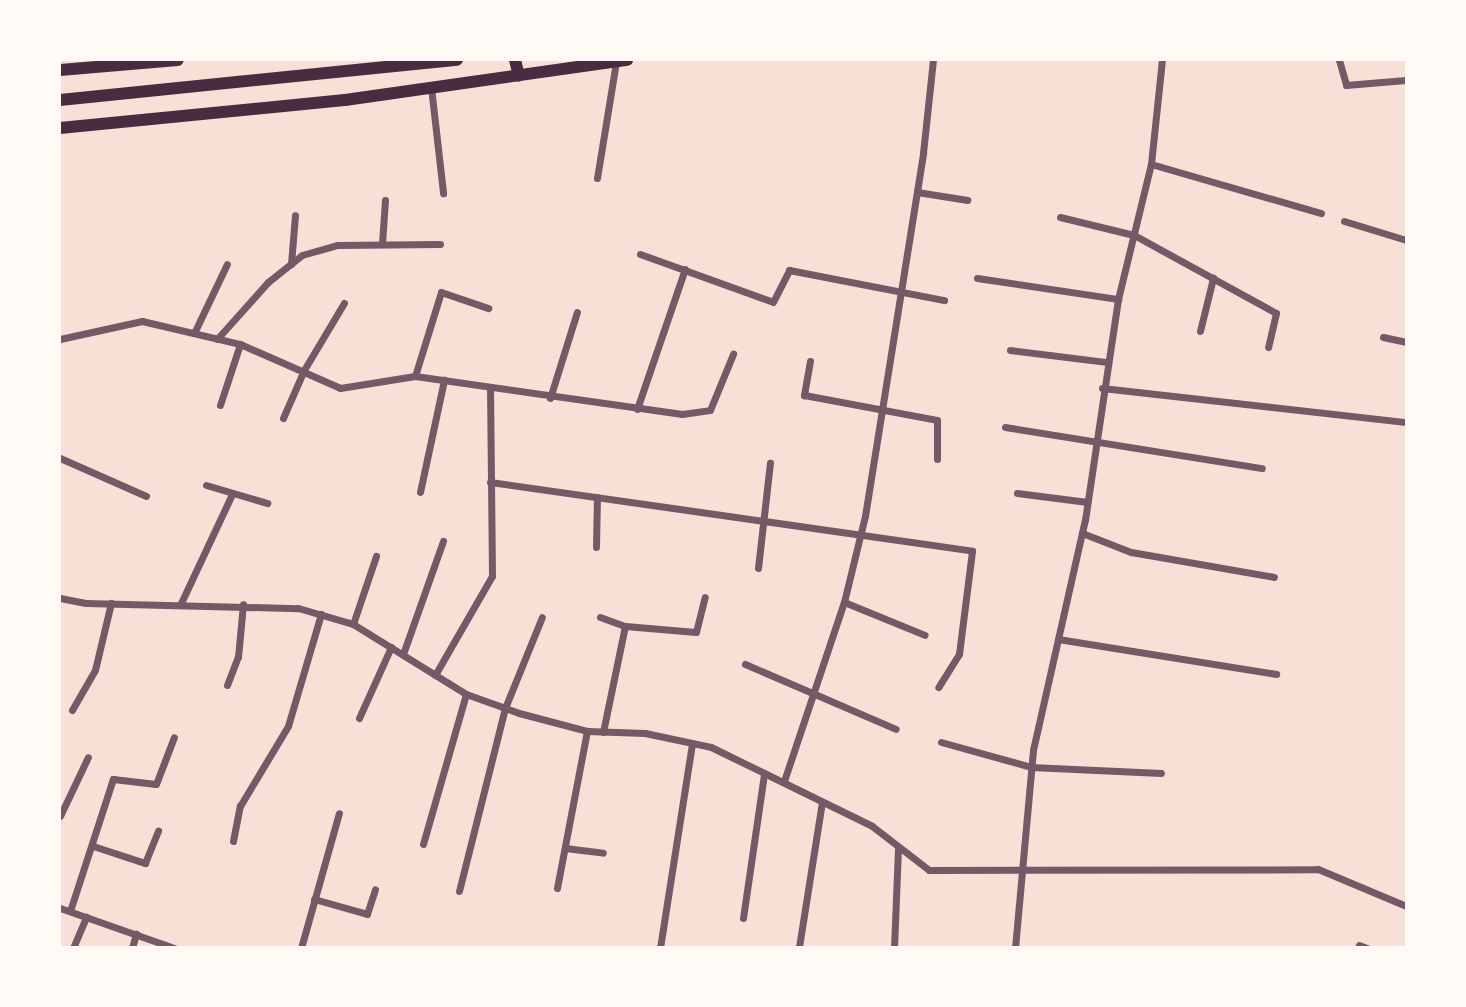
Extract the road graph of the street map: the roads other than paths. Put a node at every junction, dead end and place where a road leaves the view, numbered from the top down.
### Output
1 (178, 60) edge
2 (457, 60) edge
3 (515, 60) edge
4 (933, 60) edge
5 (1162, 60) edge
6 (1339, 60) edge
7 (621, 61) edge
8 (60, 70) edge
9 (340, 74) junction
10 (519, 76) junction
11 (1406, 80) edge
12 (431, 87) junction
13 (60, 100) edge
14 (345, 100) junction
15 (60, 128) edge
16 (1152, 164) junction
17 (597, 177) dead end
18 (917, 192) junction
19 (443, 193) dead end
20 (385, 200) dead end
21 (967, 200) dead end
22 (1321, 212) dead end
23 (295, 215) dead end
24 (1060, 216) dead end
25 (1344, 221) dead end
26 (1134, 234) junction
27 (1406, 240) edge
28 (382, 244) junction
29 (440, 244) dead end
30 (640, 254) dead end
31 (227, 264) dead end
32 (291, 264) junction
33 (685, 269) junction
34 (977, 278) dead end
35 (1213, 278) junction
36 (901, 293) junction
37 (1118, 299) junction
38 (944, 300) dead end
39 (344, 303) dead end
40 (488, 308) dead end
41 (578, 312) dead end
42 (195, 331) junction
43 (1200, 331) dead end
44 (1383, 337) dead end
45 (60, 339) edge
46 (217, 339) junction
47 (1406, 342) edge
48 (240, 344) junction
49 (1268, 348) dead end
50 (1010, 350) dead end
51 (733, 354) dead end
52 (810, 361) dead end
53 (1107, 362) junction
54 (304, 370) junction
55 (415, 376) junction
56 (444, 380) junction
57 (490, 388) junction
58 (1102, 388) junction
59 (550, 397) junction
60 (219, 405) dead end
61 (883, 407) junction
62 (637, 409) junction
63 (283, 418) dead end
64 (1406, 422) edge
65 (1005, 427) dead end
66 (1095, 440) junction
67 (60, 458) edge
68 (937, 458) dead end
69 (770, 463) dead end
70 (1262, 468) dead end
71 (490, 482) junction
72 (206, 485) dead end
73 (420, 492) dead end
74 (1017, 493) dead end
75 (232, 494) junction
76 (146, 496) dead end
77 (597, 497) junction
78 (1087, 502) junction
79 (267, 503) dead end
80 (764, 519) junction
81 (861, 532) junction
82 (1082, 533) junction
83 (443, 541) dead end
84 (596, 547) dead end
85 (376, 556) dead end
86 (758, 568) dead end
87 (1274, 577) dead end
88 (705, 597) dead end
89 (60, 598) edge
90 (844, 602) junction
91 (111, 603) junction
92 (181, 603) junction
93 (243, 604) junction
94 (321, 614) junction
95 (542, 617) dead end
96 (600, 617) dead end
97 (353, 624) junction
98 (625, 626) junction
99 (925, 635) dead end
100 (1058, 639) junction
101 (391, 647) junction
102 (403, 654) junction
103 (745, 664) dead end
104 (1276, 674) dead end
105 (435, 675) junction
106 (227, 685) dead end
107 (938, 687) dead end
108 (812, 693) junction
109 (466, 694) junction
110 (505, 708) junction
111 (72, 710) dead end
112 (359, 718) dead end
113 (896, 729) dead end
114 (587, 731) junction
115 (603, 732) junction
116 (174, 737) dead end
117 (941, 742) dead end
118 (692, 743) junction
119 (88, 757) dead end
120 (1031, 766) junction
121 (1161, 773) dead end
122 (764, 774) junction
123 (784, 781) junction
124 (822, 802) junction
125 (338, 813) dead end
126 (60, 816) edge
127 (158, 830) dead end
128 (233, 841) dead end
129 (423, 844) dead end
130 (93, 846) junction
131 (565, 848) junction
132 (898, 850) junction
133 (603, 853) dead end
134 (1022, 871) junction
135 (557, 888) dead end
136 (375, 889) dead end
137 (459, 891) dead end
138 (314, 899) junction
139 (1406, 906) edge
140 (60, 908) edge
141 (70, 911) junction
142 (86, 917) junction
143 (743, 918) dead end
144 (136, 934) junction
145 (73, 947) edge
146 (132, 947) edge
147 (174, 947) edge
148 (301, 947) edge
149 (660, 947) edge
150 (799, 947) edge
151 (894, 947) edge
152 (1015, 947) edge

1 - 8 highway
2 - 9 highway
3 - 10 highway
4 - 18 street
5 - 16 street
6 - 11 street
7 - 10 highway
7 - 17 street
9 - 13 highway
9 - 14 highway
10 - 12 highway
12 - 14 highway
12 - 19 street
14 - 15 highway
16 - 22 street
16 - 26 street
18 - 21 street
18 - 36 street
20 - 28 street
23 - 32 street
24 - 26 street
25 - 27 street
26 - 35 street
26 - 37 street
28 - 29 street
28 - 32 street
30 - 33 street
31 - 42 street
32 - 46 street
33 - 36 street
33 - 62 street
34 - 37 street
35 - 43 street
35 - 49 street
36 - 38 street
36 - 61 street
37 - 53 street
39 - 54 street
40 - 55 street
41 - 59 street
42 - 45 street
42 - 46 street
44 - 47 street
46 - 48 street
48 - 54 street
48 - 60 street
50 - 53 street
51 - 62 street
52 - 61 street
53 - 58 street
54 - 55 street
54 - 63 street
55 - 56 street
56 - 57 street
56 - 73 street
57 - 59 street
57 - 71 street
58 - 64 street
58 - 66 street
59 - 62 street
61 - 68 street
61 - 81 street
65 - 66 street
66 - 70 street
66 - 78 street
67 - 76 street
69 - 80 street
71 - 77 street
71 - 105 street
72 - 75 street
74 - 78 street
75 - 79 street
75 - 92 street
77 - 80 street
77 - 84 street
78 - 82 street
80 - 81 street
80 - 86 street
81 - 90 street
81 - 107 street
82 - 87 street
82 - 100 street
83 - 102 street
85 - 97 street
88 - 98 street
89 - 91 street
90 - 99 street
90 - 108 street
91 - 92 street
91 - 111 street
92 - 93 street
93 - 94 street
93 - 106 street
94 - 97 street
94 - 128 street
95 - 110 street
96 - 98 street
97 - 101 street
98 - 115 street
100 - 104 street
100 - 120 street
101 - 102 street
101 - 112 street
102 - 105 street
103 - 108 street
105 - 109 street
108 - 113 street
108 - 123 street
109 - 110 street
109 - 129 street
110 - 114 street
110 - 137 street
114 - 115 street
114 - 131 street
115 - 118 street
116 - 130 street
117 - 120 street
118 - 122 street
118 - 149 street
119 - 126 street
120 - 121 street
120 - 134 street
122 - 123 street
122 - 143 street
123 - 124 street
124 - 132 street
124 - 150 street
125 - 138 street
127 - 130 street
130 - 141 street
131 - 133 street
131 - 135 street
132 - 134 street
132 - 151 street
134 - 139 street
134 - 152 street
136 - 138 street
138 - 148 street
140 - 141 street
141 - 142 street
142 - 144 street
142 - 145 street
144 - 146 street
144 - 147 street

